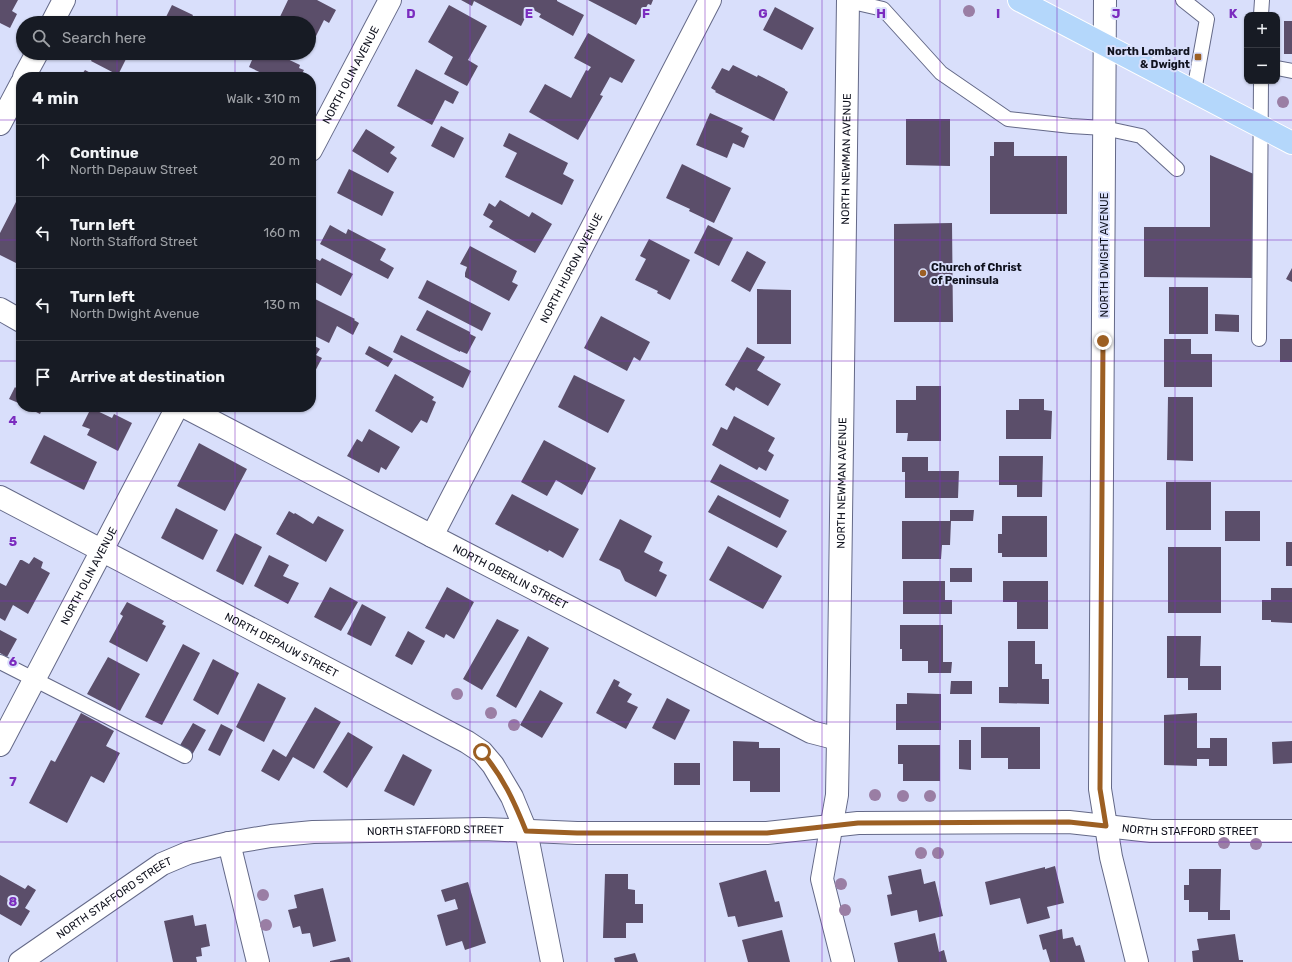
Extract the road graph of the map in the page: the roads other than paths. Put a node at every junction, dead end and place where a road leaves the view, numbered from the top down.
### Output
1 (64, 0) edge
2 (390, 0) edge
3 (710, 0) edge
4 (1019, 0) edge
5 (1105, 0) edge
6 (1183, 0) edge
7 (1262, 0) edge
8 (848, 1) edge
9 (1262, 12) edge
10 (56, 16) edge
11 (1105, 45) junction
12 (33, 60) edge
13 (1280, 69) edge
14 (1292, 71) edge
15 (27, 72) edge
16 (1261, 84) edge
17 (1194, 91) junction
18 (16, 94) edge
19 (0, 124) edge
20 (1260, 126) junction
21 (1104, 128) junction
22 (316, 141) edge
23 (1292, 143) edge
24 (1177, 169) dead end
25 (0, 309) edge
26 (16, 317) edge
27 (1259, 339) dead end
28 (174, 412) edge
29 (195, 412) edge
30 (0, 497) edge
31 (432, 536) junction
32 (102, 550) junction
33 (0, 662) edge
34 (34, 680) junction
35 (838, 739) junction
36 (0, 744) edge
37 (186, 756) dead end
38 (832, 826) junction
39 (1106, 826) junction
40 (526, 831) junction
41 (1292, 831) edge
42 (229, 843) junction
43 (20, 962) edge
44 (258, 962) edge
45 (552, 962) edge
46 (843, 962) edge
47 (1137, 962) edge

1 - 10 street
2 - 22 street, NORTH OLIN AVENUE
3 - 31 street, NORTH HURON AVENUE
4 - 11 main road
5 - 11 street, NORTH DWIGHT AVENUE
6 - 17 lane
7 - 9 lane
8 - 21 lane
8 - 35 street, NORTH NEWMAN AVENUE
11 - 17 main road
11 - 21 street, NORTH DWIGHT AVENUE
12 - 15 street
13 - 14 lane
16 - 20 lane
17 - 20 main road
18 - 19 street
20 - 23 main road
20 - 27 lane
21 - 24 lane
21 - 39 street, NORTH DWIGHT AVENUE
25 - 26 street
28 - 32 street, NORTH OLIN AVENUE
29 - 31 street, NORTH OBERLIN STREET
30 - 32 street, NORTH DEPAUW STREET
31 - 35 street, NORTH OBERLIN STREET
32 - 34 street, NORTH OLIN AVENUE
32 - 40 street, NORTH DEPAUW STREET
33 - 34 lane
34 - 36 street, NORTH OLIN AVENUE
34 - 37 lane
35 - 38 street, NORTH NEWMAN AVENUE
38 - 39 street, NORTH STAFFORD STREET
38 - 40 street, NORTH STAFFORD STREET
38 - 46 street, NORTH NEWMAN AVENUE
39 - 41 street, NORTH STAFFORD STREET
39 - 47 street, NORTH DWIGHT AVENUE
40 - 42 street, NORTH STAFFORD STREET
40 - 45 street, NORTH DEPAUW STREET
42 - 43 street, NORTH STAFFORD STREET
42 - 44 street

